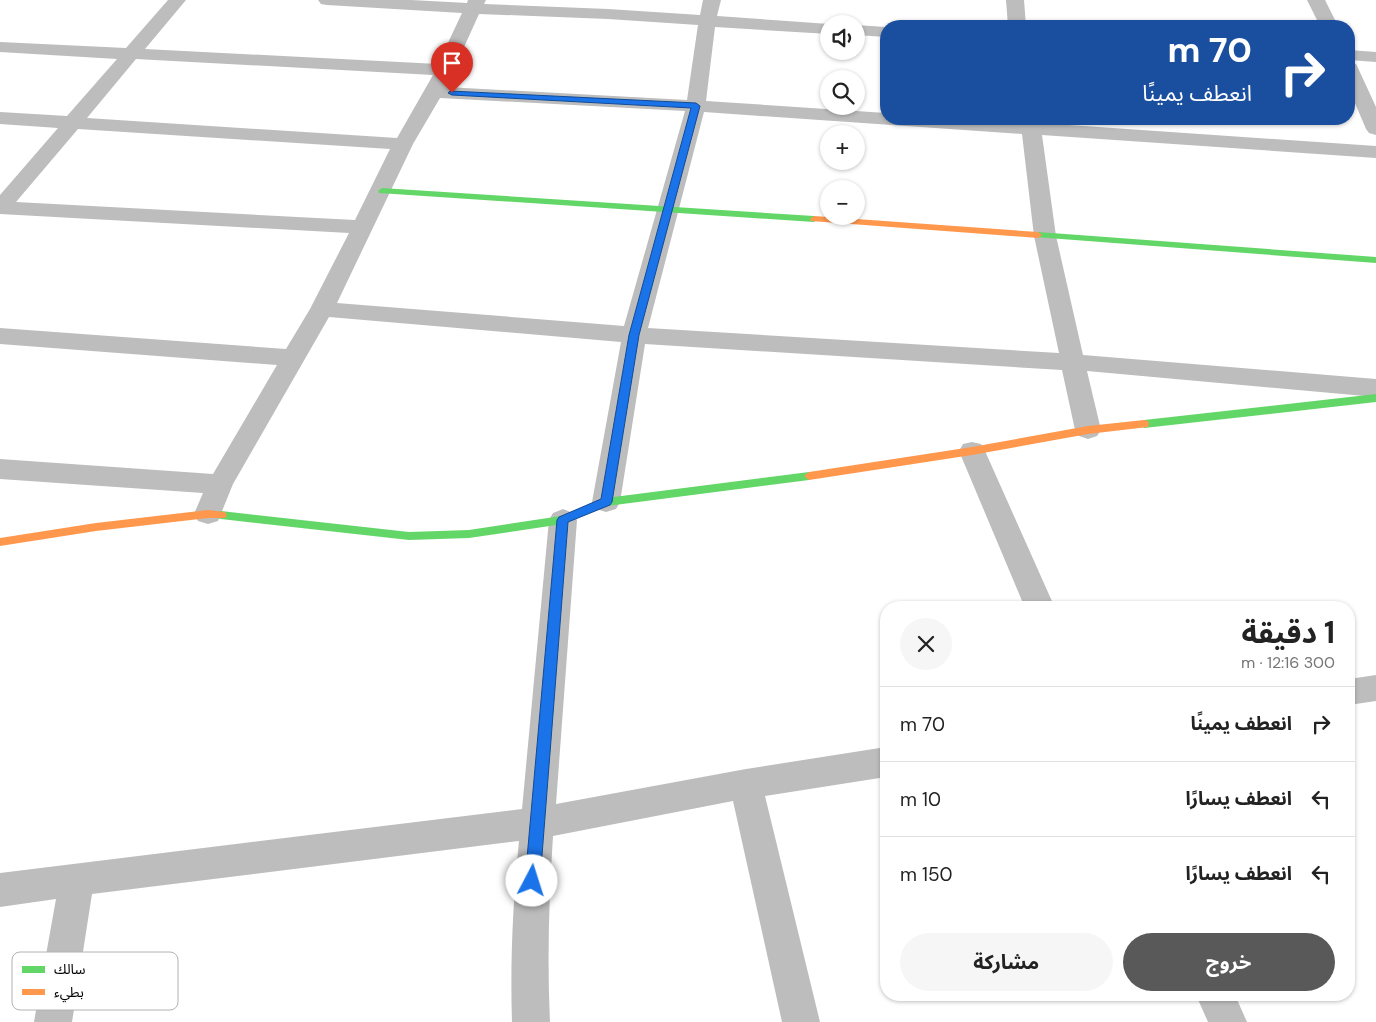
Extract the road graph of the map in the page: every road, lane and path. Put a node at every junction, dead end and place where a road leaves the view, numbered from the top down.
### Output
1 (177, 0) edge
2 (328, 0) edge
3 (712, 0) edge
4 (1015, 0) edge
5 (1316, 0) edge
6 (475, 5) edge
7 (1017, 20) edge
8 (1326, 20) edge
9 (707, 21) junction
10 (820, 27) edge
11 (865, 31) edge
12 (880, 32) edge
13 (0, 47) edge
14 (130, 54) junction
15 (1355, 55) edge
16 (1376, 57) edge
17 (444, 70) junction
18 (1355, 82) edge
19 (434, 92) junction
20 (696, 106) junction
21 (880, 116) edge
22 (0, 118) edge
23 (73, 122) junction
24 (1030, 125) edge
25 (1042, 125) edge
26 (1376, 129) edge
27 (403, 144) junction
28 (1376, 152) edge
29 (382, 191) junction
30 (0, 208) edge
31 (669, 208) junction
32 (363, 227) junction
33 (1045, 236) junction
34 (1376, 260) edge
35 (322, 310) junction
36 (634, 335) junction
37 (0, 336) edge
38 (293, 358) junction
39 (1072, 362) junction
40 (1376, 388) edge
41 (1376, 398) edge
42 (1088, 430) junction
43 (972, 451) junction
44 (0, 470) edge
45 (220, 484) junction
46 (606, 502) junction
47 (208, 514) junction
48 (563, 520) junction
49 (0, 542) edge
50 (1037, 601) edge
51 (1376, 688) edge
52 (1355, 691) edge
53 (880, 763) edge
54 (746, 784) junction
55 (538, 823) junction
56 (77, 879) junction
57 (0, 890) edge
58 (65, 952) edge
59 (1218, 1001) edge
60 (531, 1022) edge
61 (801, 1022) edge
62 (1228, 1022) edge

1 - 14 street
2 - 6 street
3 - 9 street
4 - 7 street
5 - 8 street
6 - 9 street
6 - 17 street
9 - 10 street
9 - 20 street
11 - 12 street
13 - 14 street
14 - 17 street
14 - 23 street
15 - 16 street
17 - 19 street
18 - 26 street
19 - 20 street
19 - 27 street
20 - 21 street
20 - 31 street
22 - 23 street
23 - 27 street
23 - 30 street
24 - 33 street
25 - 28 street
27 - 29 street
29 - 31 street
29 - 32 street
30 - 32 street
31 - 33 street
31 - 36 street
32 - 35 street
33 - 34 street
33 - 39 street
35 - 36 street
35 - 38 street
36 - 39 street
36 - 46 street
37 - 38 street
38 - 45 street
39 - 40 street
39 - 42 street
41 - 42 street
42 - 43 street
43 - 46 street
43 - 50 street
44 - 45 street
45 - 47 street
46 - 48 street
47 - 48 street
47 - 49 street
48 - 55 street
51 - 52 street
53 - 54 street
54 - 55 street
54 - 61 street
55 - 56 street
55 - 60 street
56 - 57 street
56 - 58 street
59 - 62 street

